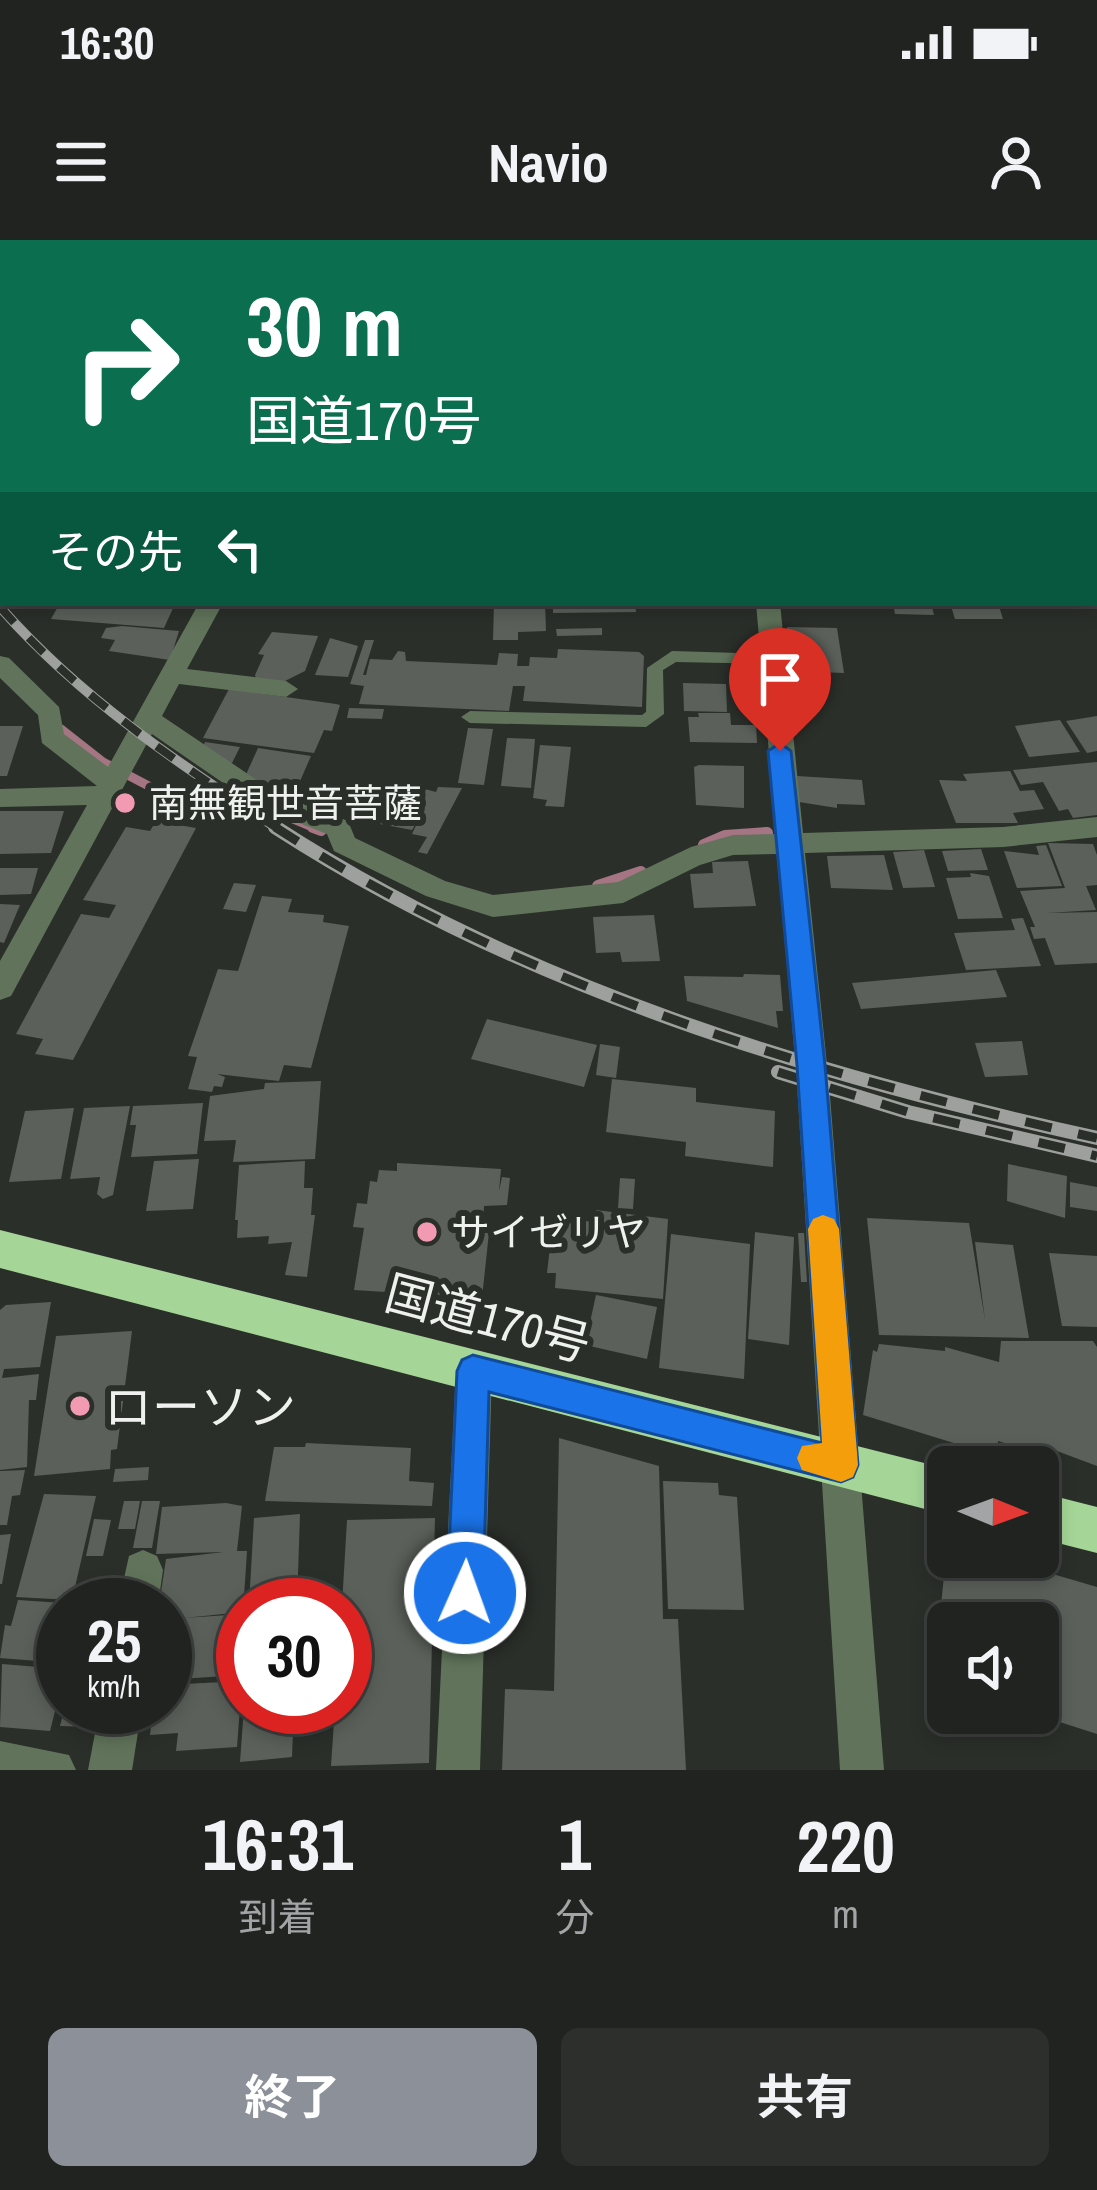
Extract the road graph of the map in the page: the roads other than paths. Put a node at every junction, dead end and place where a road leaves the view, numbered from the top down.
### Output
1 (209, 606) edge
2 (768, 606) edge
3 (772, 659) junction
4 (0, 664) edge
5 (171, 675) junction
6 (286, 689) dead end
7 (470, 717) dead end
8 (147, 718) junction
9 (111, 780) junction
10 (0, 798) edge
11 (1097, 827) edge
12 (787, 843) junction
13 (0, 988) edge
14 (0, 1249) edge
15 (473, 1371) junction
16 (841, 1465) junction
17 (927, 1487) edge
18 (1059, 1520) edge
19 (1097, 1530) edge
20 (116, 1734) edge
21 (0, 1762) edge
22 (54, 1770) edge
23 (110, 1770) edge
24 (458, 1770) edge
25 (862, 1770) edge

1 - 5 street
2 - 3 street
3 - 7 lane
3 - 12 street
4 - 9 street
5 - 6 street
5 - 8 street
8 - 9 street
8 - 12 street
9 - 10 street
9 - 13 street
11 - 12 street
12 - 16 street
14 - 15 highway, 国道170号
15 - 16 highway, 国道170号
15 - 24 street
16 - 17 highway, 国道170号
16 - 25 street
18 - 19 highway
20 - 23 street
21 - 22 street

